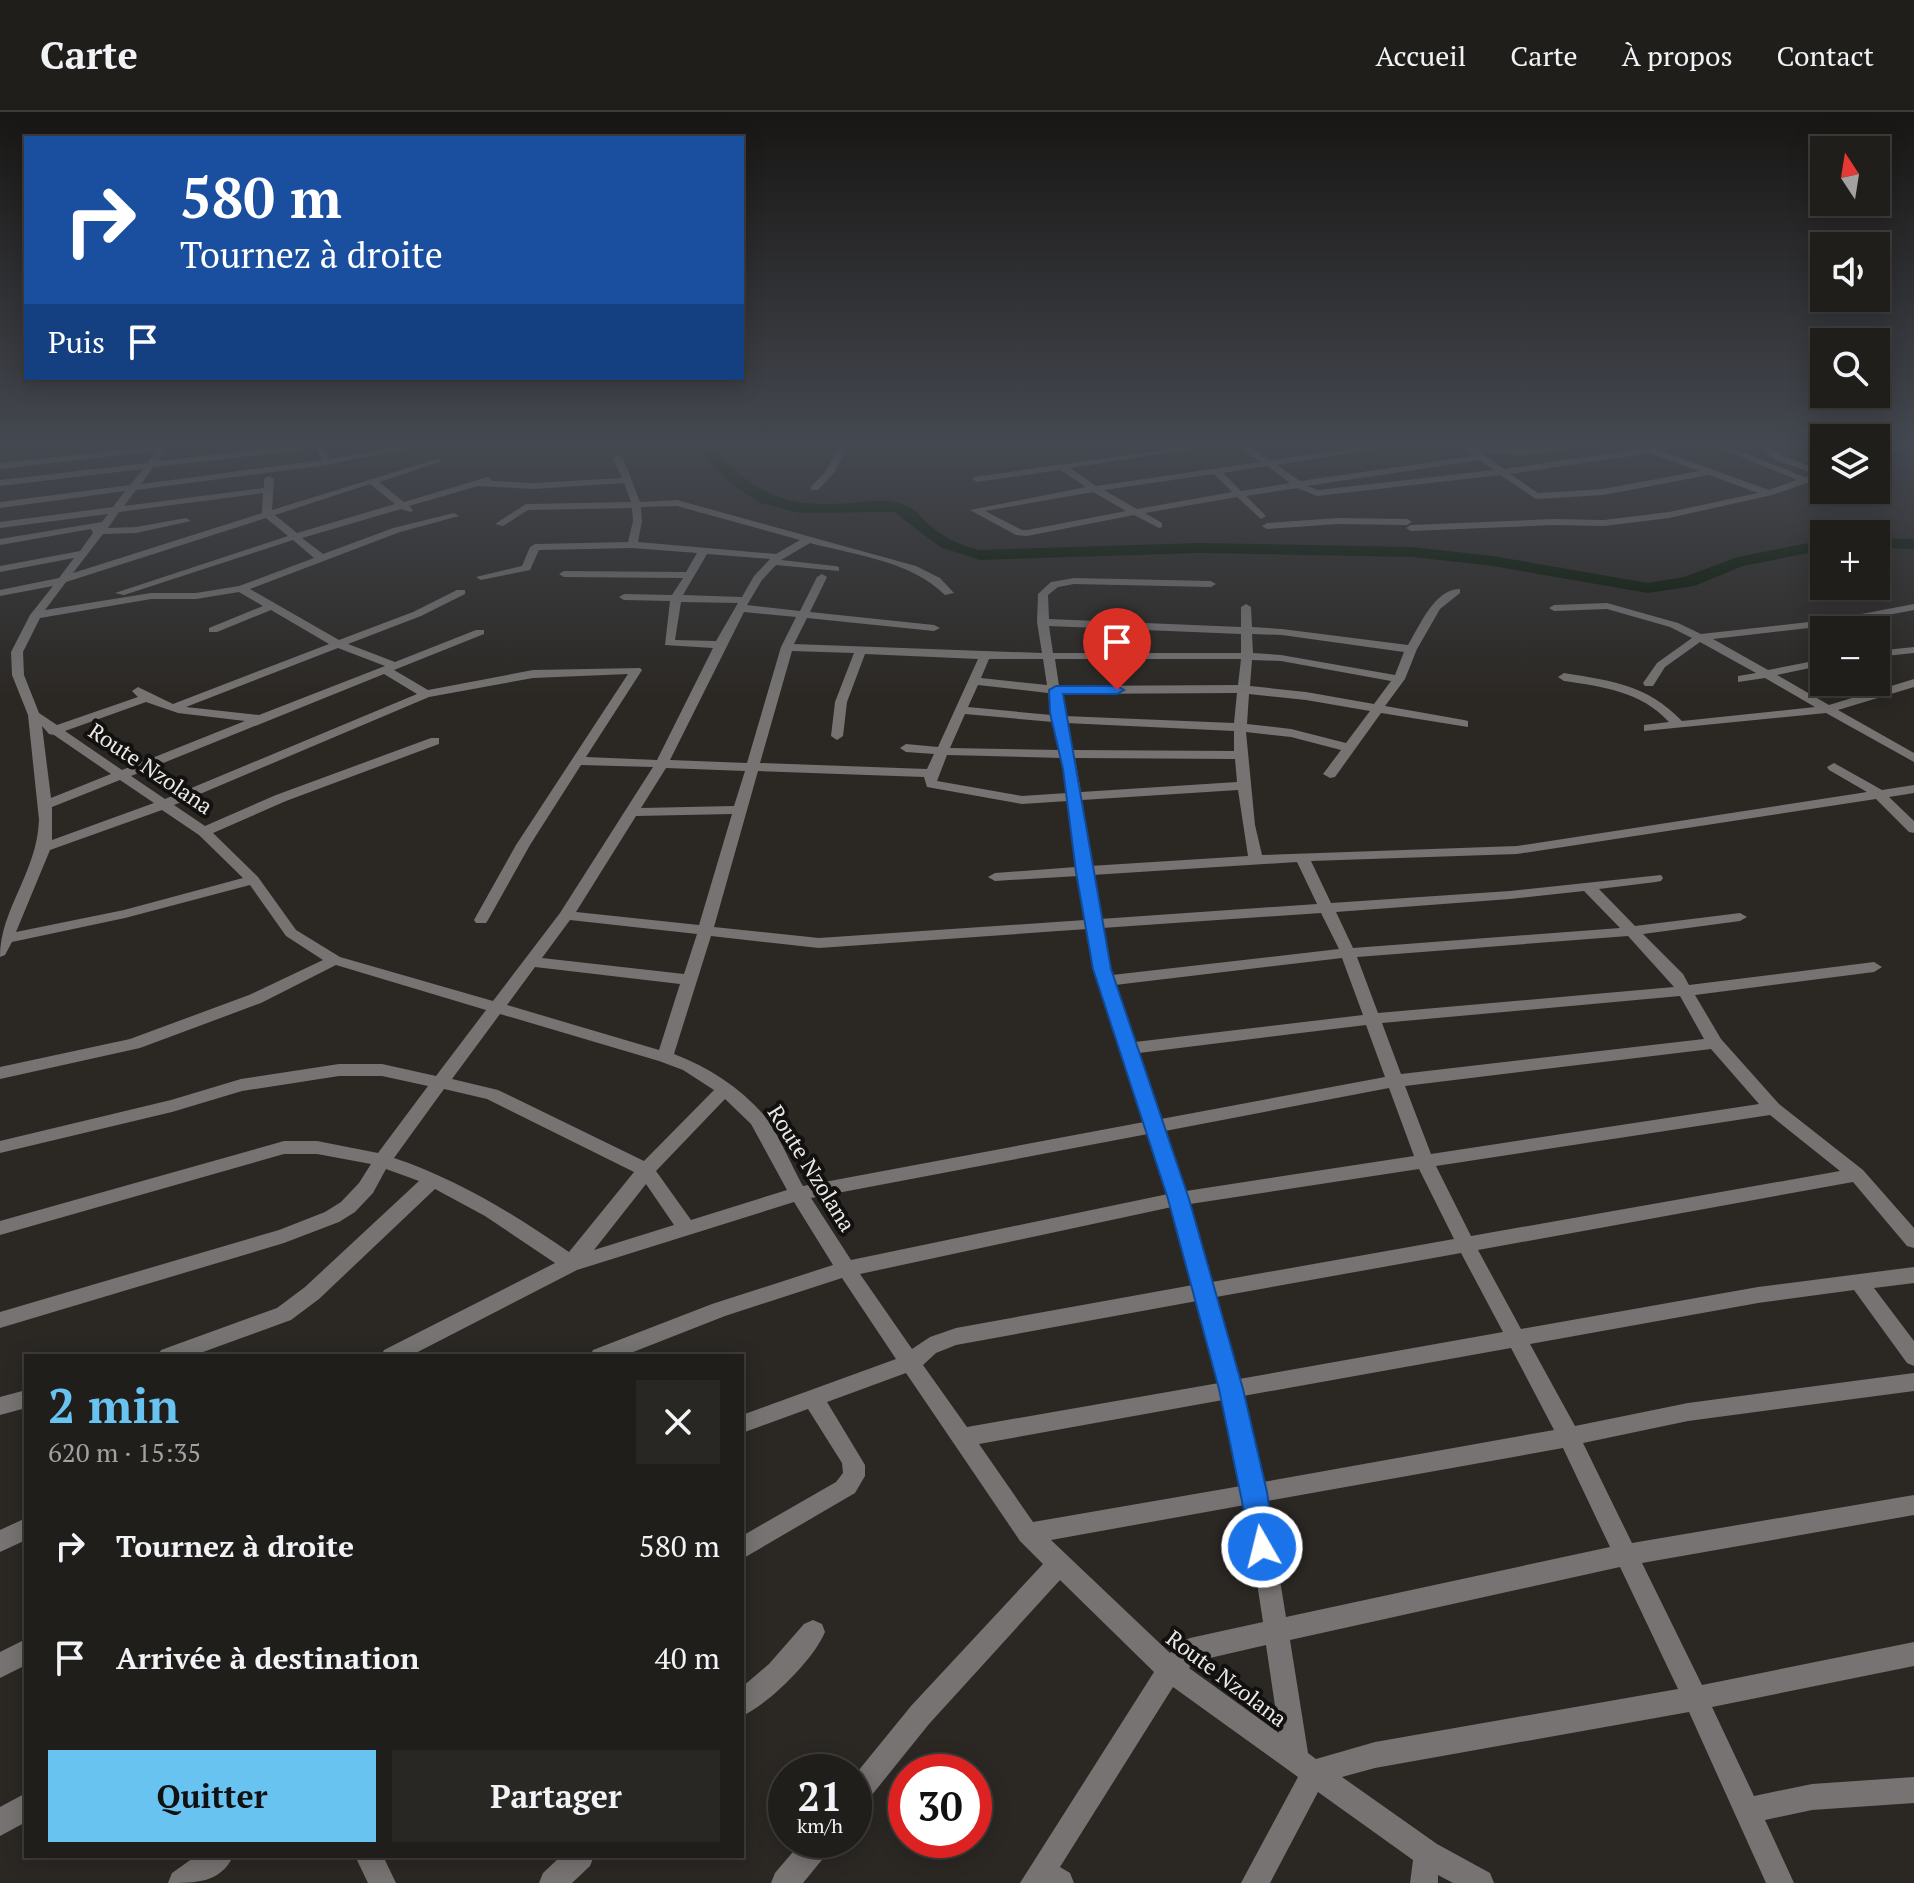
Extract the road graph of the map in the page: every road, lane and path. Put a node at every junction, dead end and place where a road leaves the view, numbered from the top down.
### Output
1 (84, 530) edge
2 (94, 530) edge
3 (219, 530) edge
4 (285, 530) edge
5 (319, 530) edge
6 (405, 530) edge
7 (638, 530) edge
8 (775, 530) edge
9 (1013, 530) edge
10 (1043, 530) edge
11 (294, 537) junction
12 (809, 539) junction
13 (0, 542) edge
14 (632, 545) junction
15 (704, 551) junction
16 (84, 553) junction
17 (320, 557) junction
18 (775, 559) junction
19 (0, 569) edge
20 (564, 574) dead end
21 (689, 575) junction
22 (481, 577) dead end
23 (60, 581) junction
24 (1211, 584) dead end
25 (241, 589) junction
26 (1456, 591) dead end
27 (461, 592) dead end
28 (0, 593) edge
29 (949, 593) dead end
30 (624, 597) dead end
31 (676, 598) junction
32 (743, 604) junction
33 (272, 606) junction
34 (85, 607) junction
35 (1246, 607) dead end
36 (1914, 607) edge
37 (1554, 608) dead end
38 (36, 615) junction
39 (803, 615) junction
40 (1043, 622) junction
41 (934, 628) dead end
42 (213, 630) dead end
43 (1245, 630) junction
44 (480, 632) dead end
45 (1700, 637) junction
46 (339, 645) junction
47 (721, 645) junction
48 (787, 647) junction
49 (1411, 649) junction
50 (861, 650) junction
51 (1914, 650) edge
52 (1890, 653) edge
53 (985, 656) junction
54 (1049, 656) junction
55 (1247, 656) junction
56 (1810, 665) edge
57 (389, 667) junction
58 (1765, 673) junction
59 (1564, 677) dead end
60 (1399, 679) junction
61 (1742, 679) dead end
62 (975, 681) junction
63 (1649, 683) dead end
64 (1914, 683) edge
65 (1241, 689) junction
66 (1056, 690) junction
67 (426, 694) junction
68 (173, 708) junction
69 (1375, 708) junction
70 (1828, 709) junction
71 (962, 710) junction
72 (34, 715) junction
73 (263, 719) junction
74 (1058, 719) junction
75 (1464, 724) dead end
76 (1679, 725) junction
77 (1239, 727) junction
78 (1648, 728) dead end
79 (53, 731) junction
80 (837, 736) dead end
81 (435, 741) dead end
82 (1914, 741) edge
83 (1894, 747) junction
84 (906, 748) dead end
85 (1350, 748) junction
86 (942, 751) junction
87 (1067, 753) junction
88 (1243, 755) junction
89 (1914, 758) edge
90 (580, 761) junction
91 (661, 765) junction
92 (1834, 767) dead end
93 (750, 769) junction
94 (932, 773) junction
95 (1330, 774) dead end
96 (117, 775) junction
97 (1244, 786) junction
98 (1914, 789) edge
99 (1879, 794) junction
100 (1074, 797) junction
101 (165, 804) junction
102 (45, 805) junction
103 (739, 810) junction
104 (630, 812) junction
105 (1914, 829) edge
106 (204, 832) junction
107 (44, 847) junction
108 (1302, 857) junction
109 (1256, 861) junction
110 (1084, 872) junction
111 (995, 877) dead end
112 (1656, 878) dead end
113 (253, 880) junction
114 (1589, 887) junction
115 (1325, 907) junction
116 (566, 915) junction
117 (1740, 917) dead end
118 (481, 920) dead end
119 (1093, 923) junction
120 (1628, 931) junction
121 (705, 932) junction
122 (2, 944) edge
123 (1348, 953) junction
124 (335, 960) junction
125 (531, 962) junction
126 (1874, 967) dead end
127 (690, 980) junction
128 (1107, 981) junction
129 (1683, 991) junction
130 (497, 1008) junction
131 (1370, 1019) junction
132 (1715, 1043) junction
133 (1127, 1049) junction
134 (665, 1057) junction
135 (0, 1073) edge
136 (1395, 1081) junction
137 (442, 1083) junction
138 (725, 1089) junction
139 (1773, 1108) junction
140 (1152, 1125) junction
141 (0, 1147) edge
142 (383, 1159) junction
143 (1424, 1160) junction
144 (646, 1170) junction
145 (1857, 1175) junction
146 (433, 1179) junction
147 (798, 1194) junction
148 (1179, 1199) junction
149 (0, 1228) edge
150 (686, 1228) junction
151 (1914, 1241) edge
152 (1466, 1245) junction
153 (571, 1264) junction
154 (846, 1269) junction
155 (1914, 1275) edge
156 (1859, 1282) junction
157 (1203, 1292) junction
158 (0, 1320) edge
159 (1517, 1337) junction
160 (174, 1354) edge
161 (395, 1354) edge
162 (605, 1354) edge
163 (1914, 1357) edge
164 (913, 1362) junction
165 (1914, 1382) edge
166 (1231, 1389) junction
167 (24, 1400) edge
168 (814, 1400) junction
169 (0, 1406) edge
170 (744, 1423) edge
171 (965, 1437) junction
172 (1569, 1437) junction
173 (1254, 1492) junction
174 (1914, 1505) edge
175 (24, 1530) edge
176 (1028, 1534) junction
177 (0, 1541) edge
178 (744, 1547) edge
179 (1624, 1555) junction
180 (1060, 1563) junction
181 (1274, 1629) junction
182 (813, 1632) dead end
183 (24, 1652) edge
184 (1914, 1654) edge
185 (0, 1666) edge
186 (1170, 1670) junction
187 (1695, 1698) junction
188 (744, 1701) edge
189 (1305, 1765) junction
190 (872, 1775) edge
191 (1914, 1790) edge
192 (24, 1807) edge
193 (1748, 1810) junction
194 (0, 1823) edge
195 (1427, 1854) junction
196 (216, 1858) edge
197 (370, 1858) edge
198 (578, 1858) edge
199 (805, 1858) edge
200 (1045, 1879) edge
201 (182, 1883) edge
202 (382, 1883) edge
203 (553, 1883) edge
204 (785, 1883) edge
205 (1255, 1883) edge
206 (1424, 1883) edge
207 (1480, 1883) edge
208 (1780, 1883) edge

1 - 13 street
2 - 16 street, Route Nzolana
3 - 23 street
4 - 11 street
5 - 11 street
6 - 17 street
7 - 14 street
8 - 12 street
9 - 10 street
11 - 17 street
11 - 34 street
12 - 18 street
12 - 29 street
14 - 15 street
14 - 22 street
15 - 18 street
15 - 21 street
16 - 19 street
16 - 23 street, Route Nzolana
17 - 25 street
18 - 32 street
18 - 39 street
20 - 21 street
21 - 31 street
23 - 28 street
23 - 38 street, Route Nzolana
24 - 40 street
25 - 33 street
25 - 34 street
26 - 49 street
27 - 46 street
30 - 31 street
31 - 32 street
31 - 47 street
32 - 39 street
32 - 47 street
33 - 42 street
33 - 46 street
34 - 38 street
35 - 43 street
36 - 45 street
37 - 45 street
38 - 72 street, Route Nzolana
39 - 41 street
39 - 48 street
40 - 43 street
40 - 54 street
43 - 49 street
43 - 55 street
44 - 57 street
45 - 58 street
45 - 63 street
46 - 57 street
46 - 68 street
47 - 91 street
48 - 50 street
48 - 93 street
49 - 60 street
50 - 53 street
50 - 80 street
51 - 52 street
53 - 54 street
53 - 62 street
54 - 55 street
54 - 66 street
55 - 60 street
55 - 65 street
56 - 58 street
57 - 67 street
57 - 73 street
58 - 61 street
58 - 70 street
59 - 76 street
60 - 69 street
62 - 66 street
62 - 71 street
64 - 70 street
65 - 66 street
65 - 69 street
65 - 77 street
66 - 74 street
67 - 90 street
67 - 101 street
68 - 73 street
68 - 79 street
69 - 75 street
69 - 85 street
70 - 76 street
70 - 83 street
71 - 74 street
71 - 86 street
72 - 79 street, Route Nzolana
72 - 102 street
73 - 96 street
74 - 77 street
74 - 87 street
76 - 78 street
77 - 85 street
77 - 88 street
79 - 96 street, Route Nzolana
81 - 106 street
82 - 83 street
83 - 89 street
84 - 86 street
85 - 95 street
86 - 87 street
86 - 94 street
87 - 88 street
87 - 100 street
88 - 97 street
90 - 91 street
90 - 118 street
91 - 93 street
91 - 104 street
92 - 99 street
93 - 94 street
93 - 103 street
94 - 100 street
96 - 101 street, Route Nzolana
96 - 102 street
97 - 100 street
97 - 109 street
98 - 99 street
99 - 105 street
99 - 108 street
100 - 110 street
101 - 106 street, Route Nzolana
101 - 107 street
102 - 107 street
103 - 104 street
103 - 121 street
104 - 116 street
106 - 113 street, Route Nzolana
107 - 122 street
108 - 109 street
108 - 115 street
109 - 110 street
110 - 111 street
110 - 119 street
112 - 114 street
113 - 122 street
113 - 124 street, Route Nzolana
114 - 115 street
114 - 120 street
115 - 119 street
115 - 123 street
116 - 121 street
116 - 125 street
117 - 120 street
119 - 121 street
119 - 128 street
120 - 123 street
120 - 129 street
121 - 127 street
123 - 128 street
123 - 131 street
124 - 130 street, Route Nzolana
124 - 135 street
125 - 127 street
125 - 130 street
126 - 129 street
127 - 134 street
128 - 133 street
129 - 131 street
129 - 132 street
130 - 134 street, Route Nzolana
130 - 137 street
131 - 133 street
131 - 136 street
132 - 136 street
132 - 139 street
133 - 140 street
134 - 138 street, Route Nzolana
136 - 140 street
136 - 143 street
137 - 141 street
137 - 142 street
137 - 144 street
138 - 144 street
138 - 147 street, Route Nzolana
139 - 143 street
139 - 145 street
140 - 147 street
140 - 148 street
142 - 146 street
142 - 149 street
142 - 158 street
143 - 148 street
143 - 152 street
144 - 150 street
144 - 153 street
145 - 151 street
145 - 152 street
146 - 153 street
146 - 160 street
147 - 150 street
147 - 154 street, Route Nzolana
148 - 154 street
148 - 157 street
150 - 153 street
152 - 157 street
152 - 159 street
153 - 161 street
154 - 162 street
154 - 164 street, Route Nzolana
155 - 156 street
156 - 159 street
156 - 163 street
157 - 164 street
157 - 166 street
159 - 166 street
159 - 172 street
164 - 168 street
164 - 171 street, Route Nzolana
165 - 172 street
166 - 171 street
166 - 173 street
167 - 169 street
168 - 170 street
168 - 178 street
171 - 176 street, Route Nzolana
172 - 173 street
172 - 179 street
173 - 176 street
173 - 181 street
174 - 179 street
175 - 177 street
176 - 180 street, Route Nzolana
179 - 181 street
179 - 187 street
180 - 186 street, Route Nzolana
180 - 190 street
181 - 186 street
181 - 189 street
182 - 188 street
183 - 185 street
184 - 187 street
186 - 189 street, Route Nzolana
186 - 200 street
187 - 189 street
187 - 193 street
189 - 195 street, Route Nzolana
189 - 205 street
191 - 193 street
192 - 194 street
193 - 208 street
195 - 206 street
195 - 207 street, Route Nzolana
196 - 201 street
197 - 202 street
198 - 203 street
199 - 204 street

